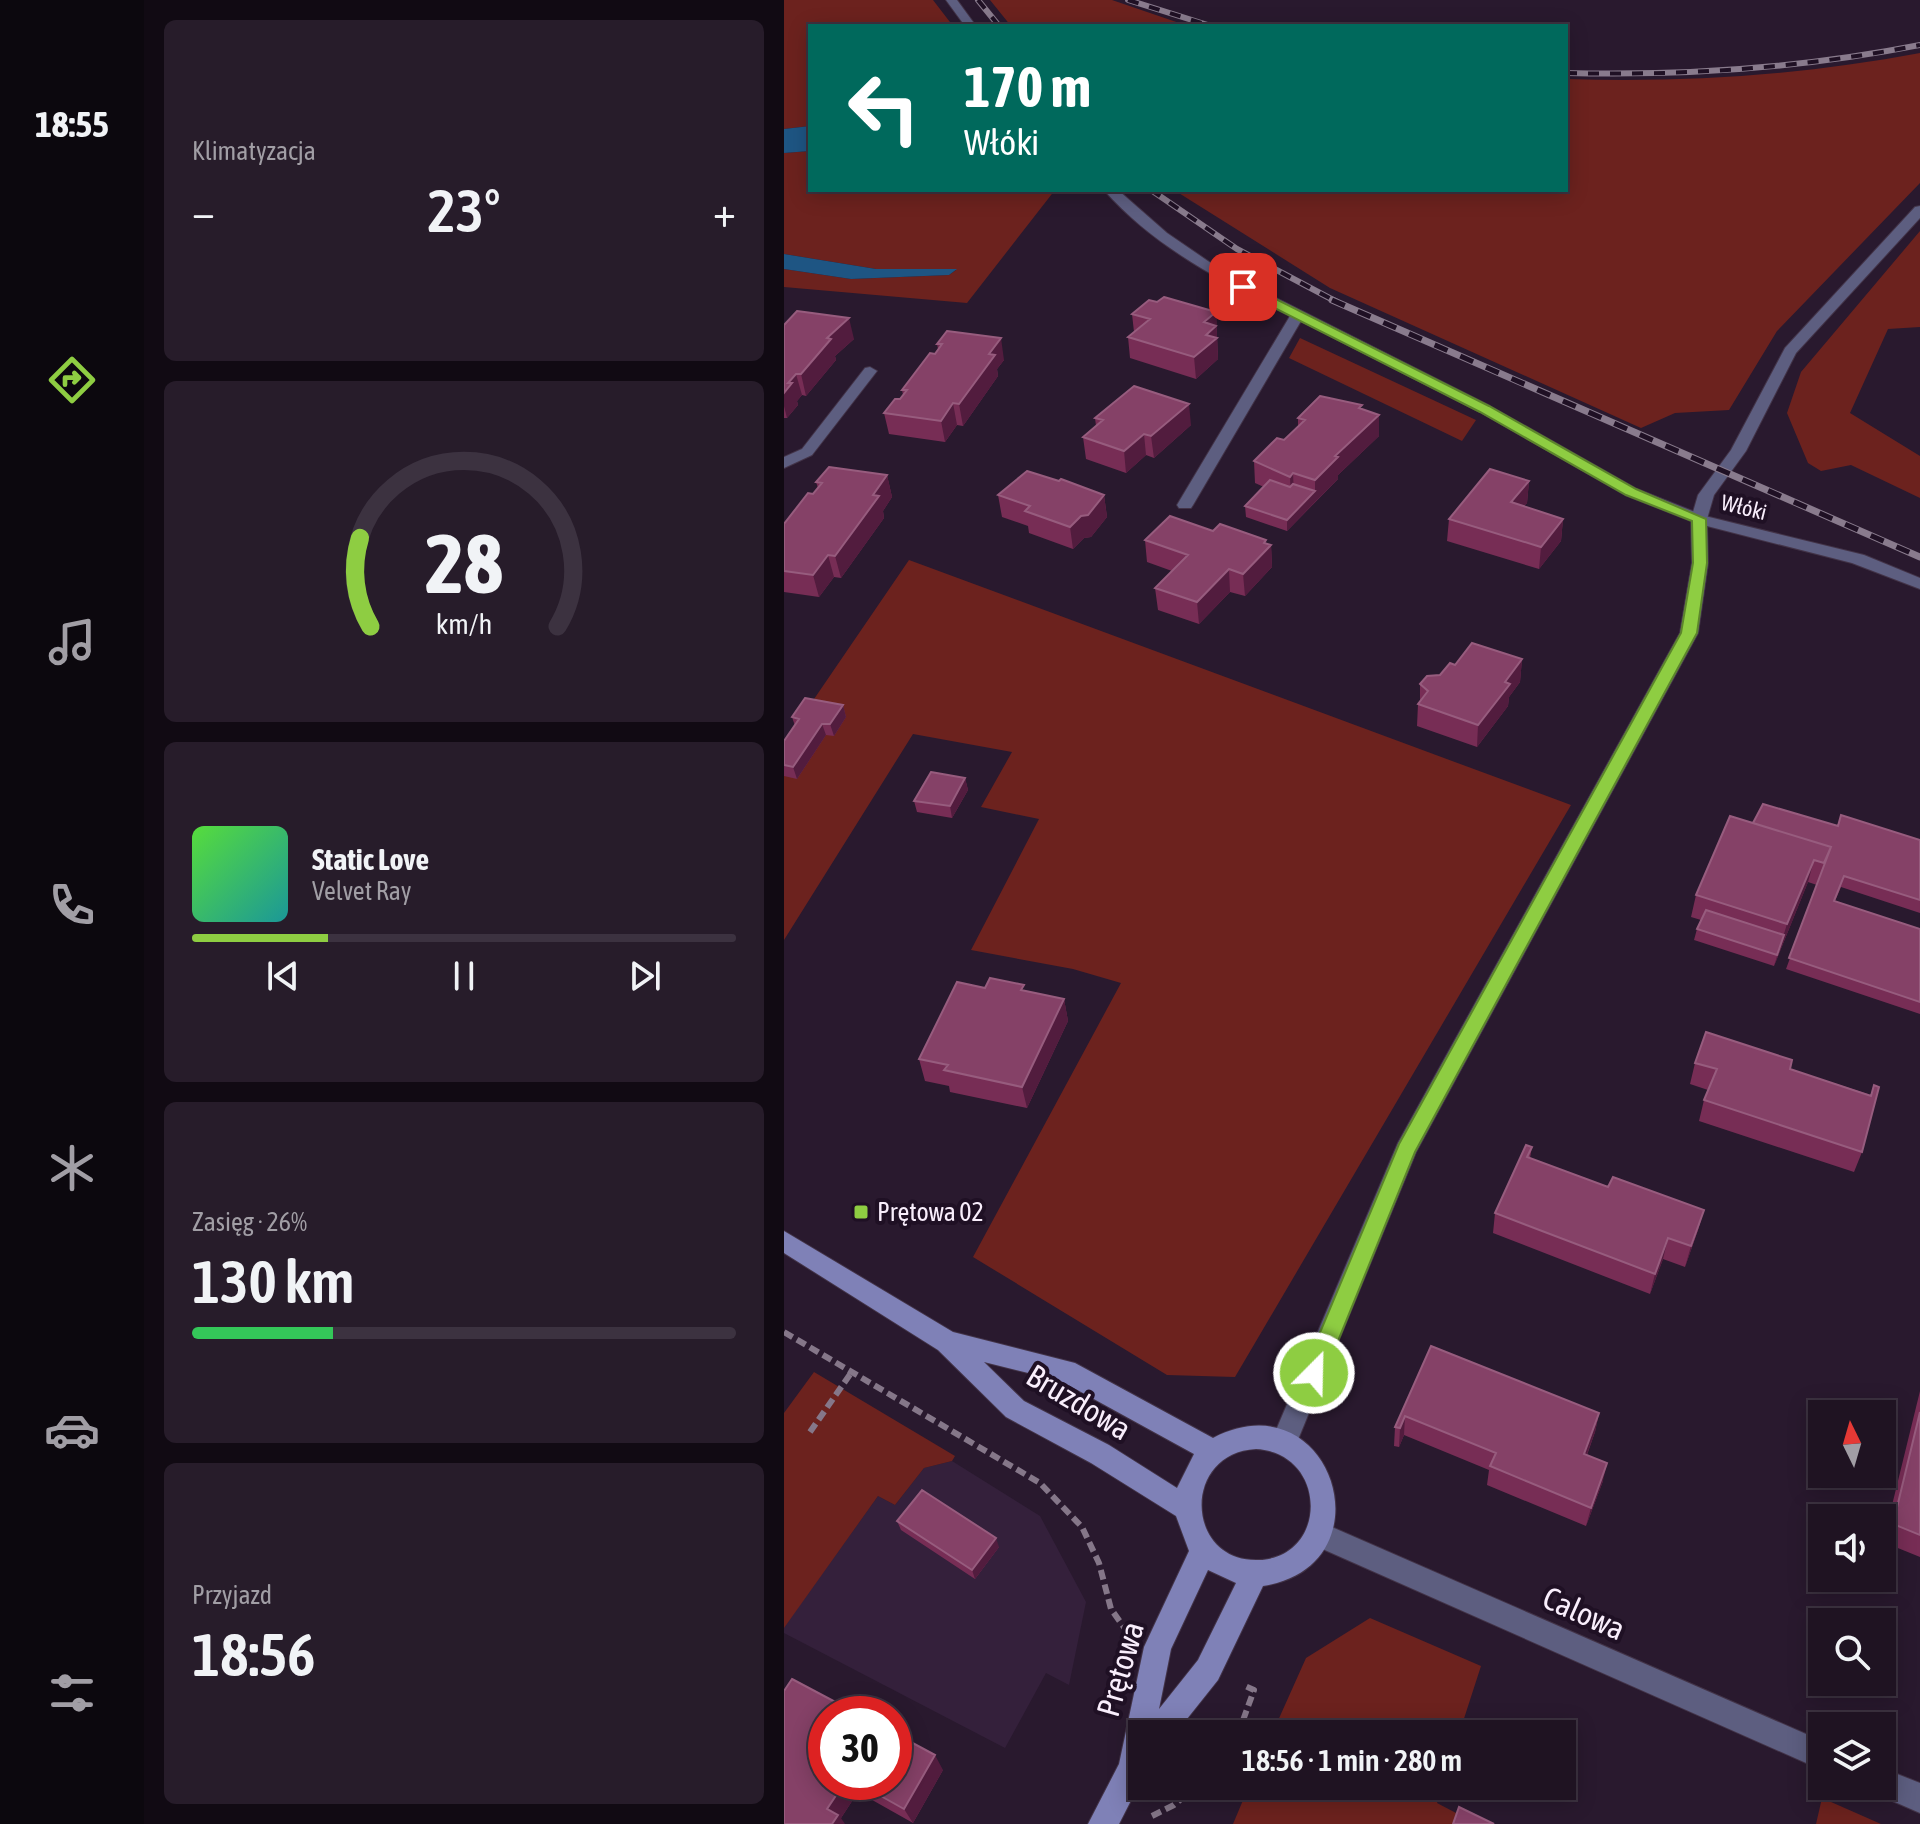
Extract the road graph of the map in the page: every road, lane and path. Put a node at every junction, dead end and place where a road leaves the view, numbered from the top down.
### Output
1 (951, 0) edge
2 (969, 24) edge
3 (1112, 192) edge
4 (1920, 210) edge
5 (1297, 316) junction
6 (870, 371) dead end
7 (784, 463) edge
8 (1185, 505) dead end
9 (1699, 519) junction
10 (1920, 584) edge
11 (784, 1241) edge
12 (784, 1332) edge
13 (947, 1342) junction
14 (851, 1373) junction
15 (810, 1432) dead end
16 (1284, 1442) junction
17 (1214, 1452) junction
18 (1187, 1508) junction
19 (1318, 1534) junction
20 (1203, 1551) junction
21 (1256, 1572) junction
22 (1127, 1631) dead end
23 (1254, 1690) dead end
24 (1144, 1720) edge
25 (1168, 1720) edge
26 (1243, 1720) edge
27 (1808, 1750) edge
28 (1128, 1775) edge
29 (1896, 1788) edge
30 (1920, 1798) edge
31 (1180, 1800) edge
32 (1103, 1824) edge
33 (1137, 1824) edge

1 - 2 street
3 - 5 street, Włóki
4 - 9 street
5 - 8 street
5 - 9 street, Włóki
6 - 7 street
9 - 10 street, Włóki
9 - 16 street
11 - 13 street, Bruzdowa
12 - 14 path
13 - 17 street, Bruzdowa
13 - 18 street, Bruzdowa
14 - 15 path
14 - 22 path
16 - 17 street
16 - 19 street
17 - 18 street
18 - 20 street
19 - 21 street
19 - 27 street, Calowa
20 - 21 street
20 - 24 street, Prętowa
21 - 25 street, Prętowa
23 - 26 path
28 - 32 street, Prętowa
29 - 30 street
31 - 33 path

